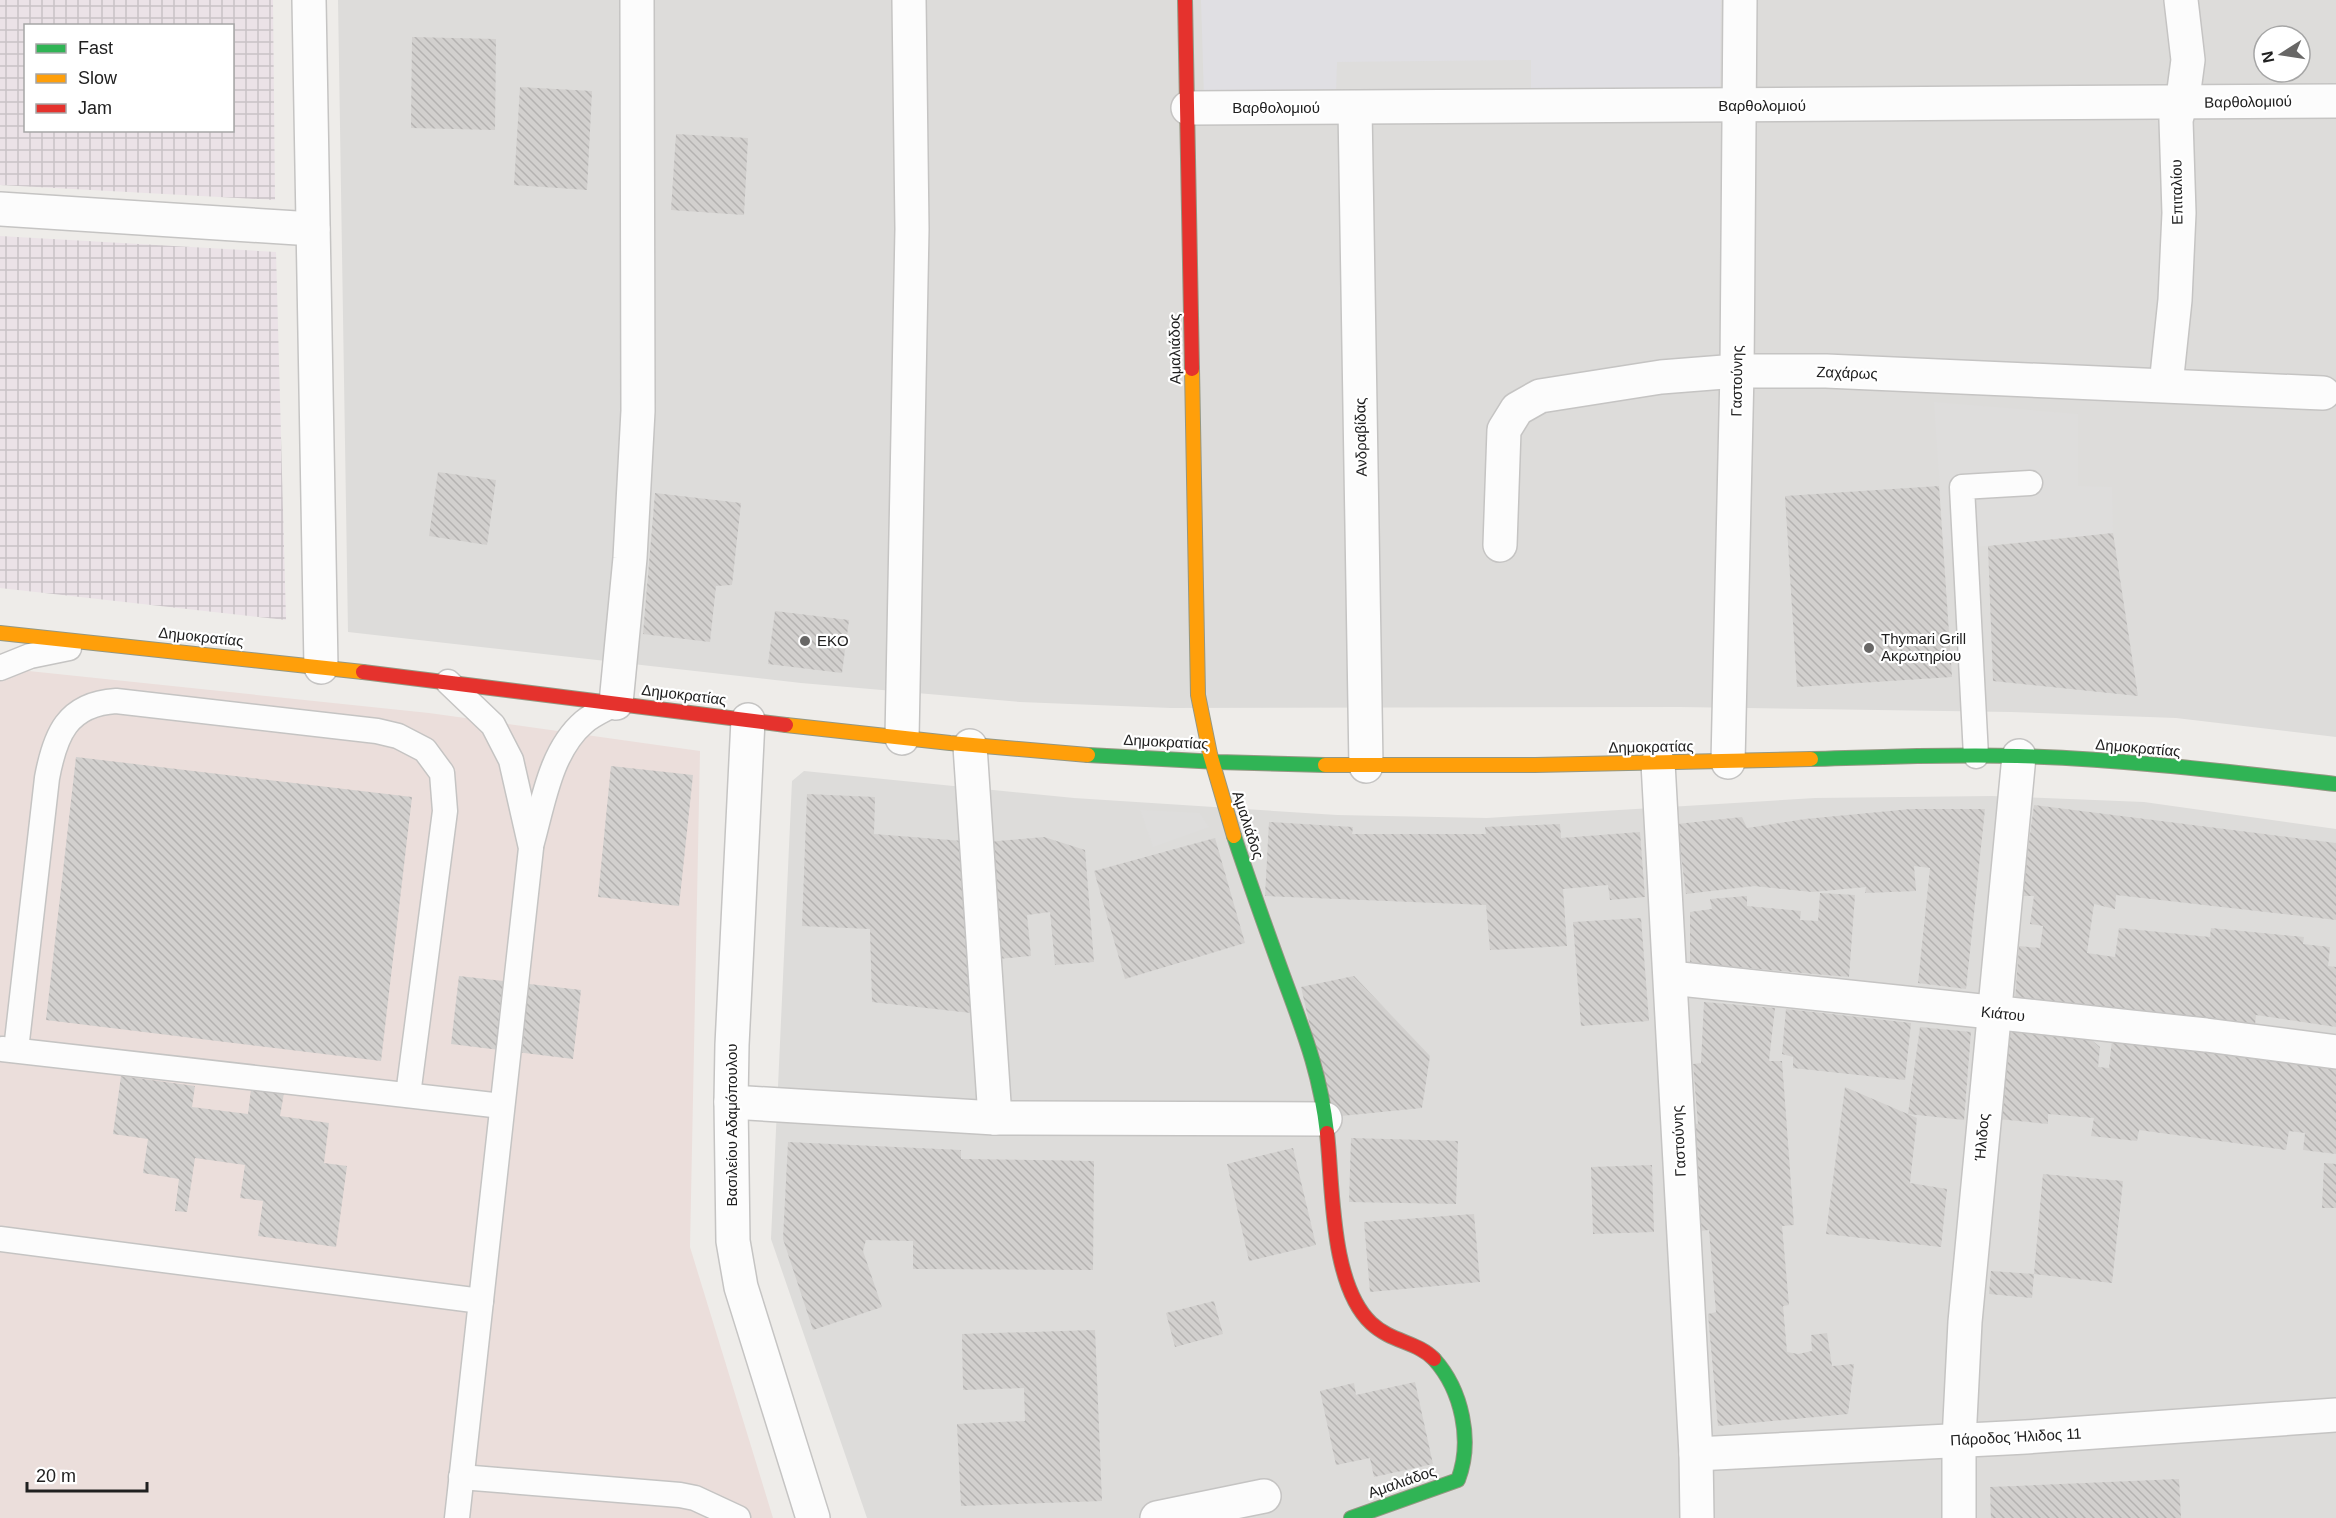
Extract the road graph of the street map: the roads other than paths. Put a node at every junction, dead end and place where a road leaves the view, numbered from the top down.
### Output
1 (309, 0) edge
2 (637, 0) edge
3 (909, 0) edge
4 (1185, 0) edge
5 (1740, 0) edge
6 (2181, 0) edge
7 (2336, 101) edge
8 (2180, 102) junction
9 (1739, 106) junction
10 (1188, 108) junction
11 (1355, 108) junction
12 (0, 209) edge
13 (313, 229) junction
14 (1737, 371) junction
15 (2166, 385) junction
16 (2323, 393) dead end
17 (2030, 483) dead end
18 (1500, 545) dead end
19 (0, 633) edge
20 (115, 645) junction
21 (321, 667) junction
22 (0, 668) edge
23 (448, 682) junction
24 (616, 703) junction
25 (748, 720) junction
26 (902, 738) junction
27 (970, 746) junction
28 (1976, 756) junction
29 (2019, 756) junction
30 (1211, 761) junction
31 (1728, 762) junction
32 (1658, 763) junction
33 (1366, 766) junction
34 (2336, 784) edge
35 (531, 848) junction
36 (1671, 978) junction
37 (1993, 1013) junction
38 (8, 1049) edge
39 (2336, 1052) edge
40 (408, 1095) junction
41 (731, 1102) junction
42 (502, 1106) junction
43 (996, 1118) junction
44 (1325, 1119) junction
45 (0, 1239) edge
46 (481, 1301) junction
47 (2336, 1415) edge
48 (1959, 1440) junction
49 (1696, 1454) junction
50 (461, 1477) junction
51 (1264, 1496) dead end
52 (457, 1518) edge
53 (738, 1518) edge
54 (813, 1518) edge
55 (1157, 1518) edge
56 (1351, 1518) edge
57 (1697, 1518) edge
58 (1959, 1518) edge

1 - 13 street
2 - 24 street
3 - 26 street
4 - 10 main road, Αμαλιάδος
5 - 9 street, Γαστούνης
6 - 8 street, Επιταλίου
7 - 8 street, Βαρθολομιού
8 - 9 street, Βαρθολομιού
8 - 15 street, Επιταλίου
9 - 11 street, Βαρθολομιού
9 - 14 street, Γαστούνης
10 - 11 street, Βαρθολομιού
10 - 30 main road, Αμαλιάδος
11 - 33 street, Ανδραβίδας
12 - 13 street
13 - 21 street
14 - 15 street, Ζαχάρως
14 - 18 street, Ζαχάρως
14 - 31 street, Γαστούνης
15 - 16 street, Ζαχάρως
17 - 28 lane
19 - 20 main road, Δημοκρατίας
20 - 21 main road, Δημοκρατίας
20 - 22 lane
21 - 23 main road, Δημοκρατίας
23 - 24 main road, Δημοκρατίας
23 - 35 lane
24 - 25 main road, Δημοκρατίας
24 - 35 lane
25 - 26 main road, Δημοκρατίας
25 - 41 street, Βασιλείου Αδαμόπουλου
26 - 27 main road, Δημοκρατίας
27 - 30 main road, Δημοκρατίας
27 - 43 street
28 - 29 main road, Δημοκρατίας
28 - 31 main road, Δημοκρατίας
29 - 34 main road, Δημοκρατίας
29 - 37 street, Ήλιδος
30 - 33 main road, Δημοκρατίας
30 - 44 main road, Αμαλιάδος
31 - 32 main road, Δημοκρατίας
32 - 33 main road, Δημοκρατίας
32 - 36 street, Γαστούνης
35 - 42 lane
36 - 37 street, Κιάτου
36 - 49 street, Γαστούνης
37 - 39 street, Κιάτου
37 - 48 street, Ήλιδος
38 - 40 lane
38 - 40 lane
40 - 42 lane
41 - 43 street
41 - 54 street, Βασιλείου Αδαμόπουλου
42 - 46 lane
43 - 44 street
44 - 56 main road, Αμαλιάδος
45 - 46 lane
46 - 50 lane
47 - 48 street, Πάροδος Ήλιδος 11
48 - 49 street, Πάροδος Ήλιδος 11
48 - 58 street, Ήλιδος
49 - 57 street, Γαστούνης
50 - 52 lane
50 - 53 lane
51 - 55 street

